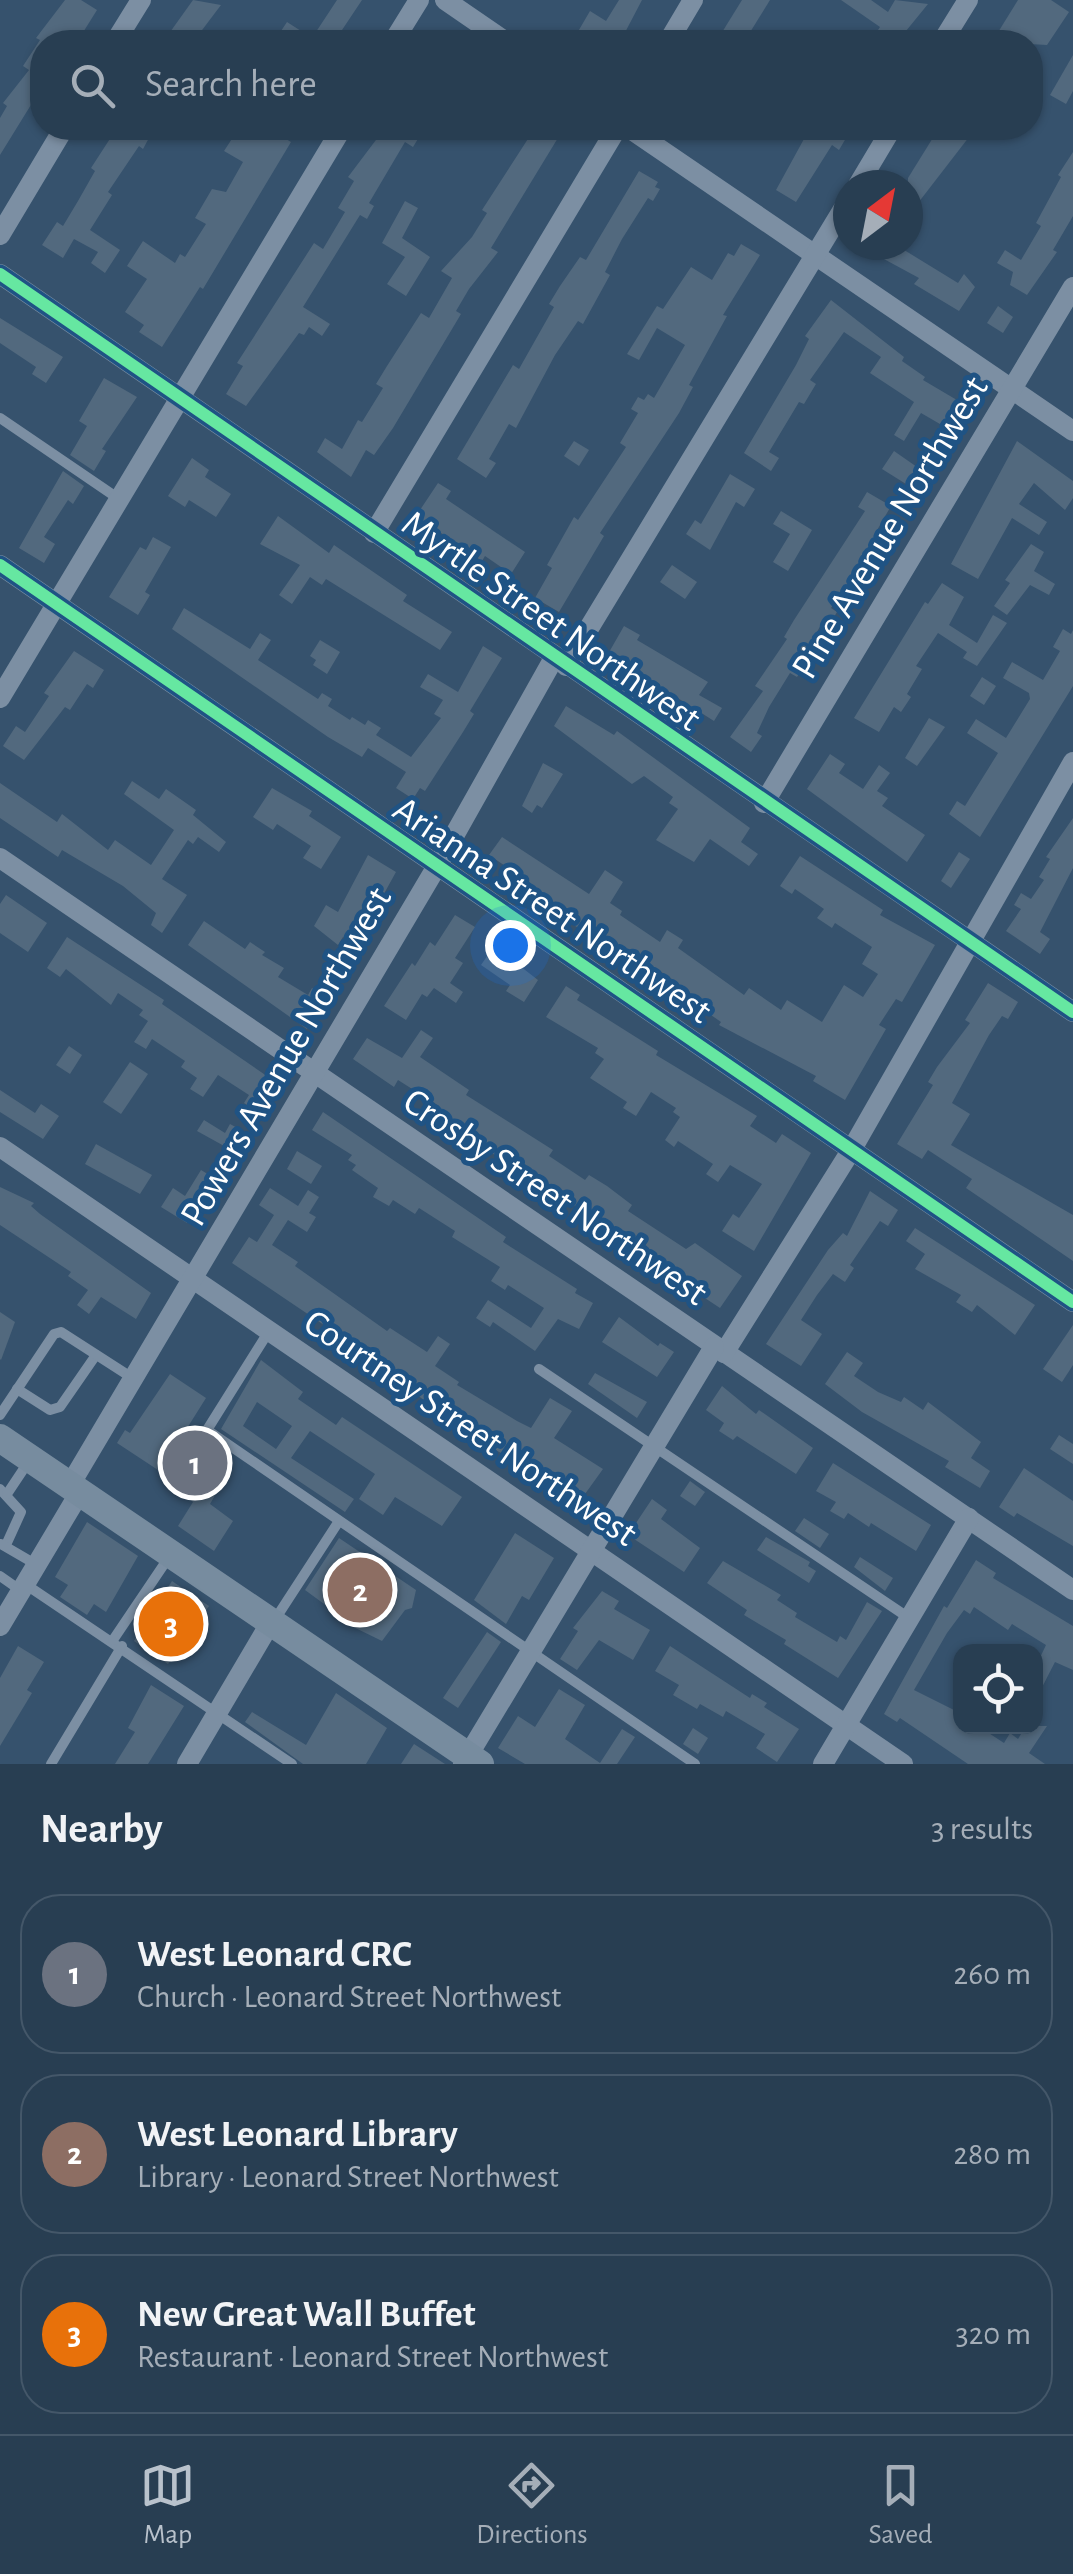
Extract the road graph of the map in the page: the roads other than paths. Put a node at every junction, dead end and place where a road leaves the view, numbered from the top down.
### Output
1 (141, 0) edge
2 (418, 0) edge
3 (445, 0) edge
4 (693, 0) edge
5 (968, 0) edge
6 (122, 30) edge
7 (400, 30) edge
8 (489, 30) edge
9 (675, 30) edge
10 (949, 30) edge
11 (57, 140) edge
12 (335, 140) edge
13 (610, 140) edge
14 (647, 140) edge
15 (885, 140) edge
16 (867, 170) edge
17 (833, 227) edge
18 (0, 235) edge
19 (816, 256) junction
20 (0, 274) edge
21 (1073, 287) edge
22 (1012, 389) junction
23 (179, 398) junction
24 (0, 418) edge
25 (1073, 431) edge
26 (119, 499) junction
27 (374, 533) junction
28 (0, 566) edge
29 (56, 604) junction
30 (560, 662) junction
31 (0, 698) edge
32 (1073, 762) edge
33 (764, 803) junction
34 (0, 858) edge
35 (437, 866) junction
36 (970, 940) junction
37 (1073, 1012) edge
38 (315, 1074) junction
39 (0, 1147) edge
40 (852, 1149) junction
41 (194, 1280) junction
42 (1073, 1302) edge
43 (269, 1331) junction
44 (719, 1350) junction
45 (96, 1355) junction
46 (539, 1370) dead end
47 (134, 1379) junction
48 (17, 1390) junction
49 (0, 1415) edge
50 (0, 1438) edge
51 (653, 1447) junction
52 (30, 1458) junction
53 (75, 1489) junction
54 (4, 1492) edge
55 (969, 1518) junction
56 (339, 1522) junction
57 (3, 1545) edge
58 (590, 1551) junction
59 (171, 1553) junction
60 (37, 1565) junction
61 (0, 1576) edge
62 (23, 1587) junction
63 (1073, 1590) edge
64 (910, 1618) junction
65 (273, 1621) junction
66 (0, 1626) edge
67 (118, 1643) junction
68 (531, 1649) junction
69 (218, 1712) junction
70 (846, 1725) junction
71 (470, 1761) edge
72 (52, 1764) edge
73 (188, 1764) edge
74 (292, 1764) edge
75 (695, 1764) edge
76 (823, 1764) edge
77 (903, 1764) edge

1 - 6 street
2 - 7 street
3 - 8 street
4 - 9 street
5 - 10 street
11 - 18 street
12 - 23 street
13 - 27 street
14 - 19 street
15 - 16 street
17 - 19 street, Powers Avenue Northwest
19 - 22 street
19 - 30 street, Powers Avenue Northwest
20 - 23 street, Myrtle Street Northwest
21 - 22 street, Pine Avenue Northwest
22 - 25 street
22 - 33 street, Pine Avenue Northwest
23 - 26 street
23 - 27 street, Myrtle Street Northwest
24 - 26 lane
26 - 29 street
27 - 30 street, Myrtle Street Northwest
28 - 29 street, Arianna Street Northwest
29 - 31 street
29 - 35 street, Arianna Street Northwest
30 - 33 street, Myrtle Street Northwest
30 - 35 street, Powers Avenue Northwest
32 - 36 street
33 - 36 street, Myrtle Street Northwest
34 - 38 street, Crosby Street Northwest
35 - 38 street, Powers Avenue Northwest
35 - 40 street, Arianna Street Northwest
36 - 37 street, Myrtle Street Northwest
36 - 40 street
38 - 41 street, Powers Avenue Northwest
38 - 44 street, Crosby Street Northwest
39 - 41 street, Courtney Street Northwest
40 - 42 street, Arianna Street Northwest
40 - 44 street
41 - 43 street, Courtney Street Northwest
41 - 47 street, Powers Avenue Northwest
43 - 56 lane
43 - 58 street, Courtney Street Northwest
44 - 51 street
44 - 55 street, Crosby Street Northwest
45 - 47 lane
45 - 48 lane
45 - 48 lane
46 - 51 lane
47 - 53 street, Powers Avenue Northwest
48 - 49 lane
50 - 52 main road
51 - 58 street
51 - 64 lane
52 - 53 main road
52 - 54 lane
53 - 59 main road
53 - 60 street, Powers Avenue Northwest
54 - 57 lane
55 - 63 street, Crosby Street Northwest
55 - 64 street
56 - 65 lane
56 - 68 lane
57 - 60 lane
58 - 68 street
58 - 70 street, Courtney Street Northwest
59 - 65 main road
59 - 67 lane
60 - 62 street, Powers Avenue Northwest
61 - 62 lane
62 - 66 street, Powers Avenue Northwest
62 - 67 lane
64 - 70 street
65 - 69 street
65 - 71 main road
67 - 69 lane
67 - 72 lane
68 - 71 street
68 - 75 lane
69 - 73 street
69 - 74 lane
70 - 76 street
70 - 77 street, Courtney Street Northwest

